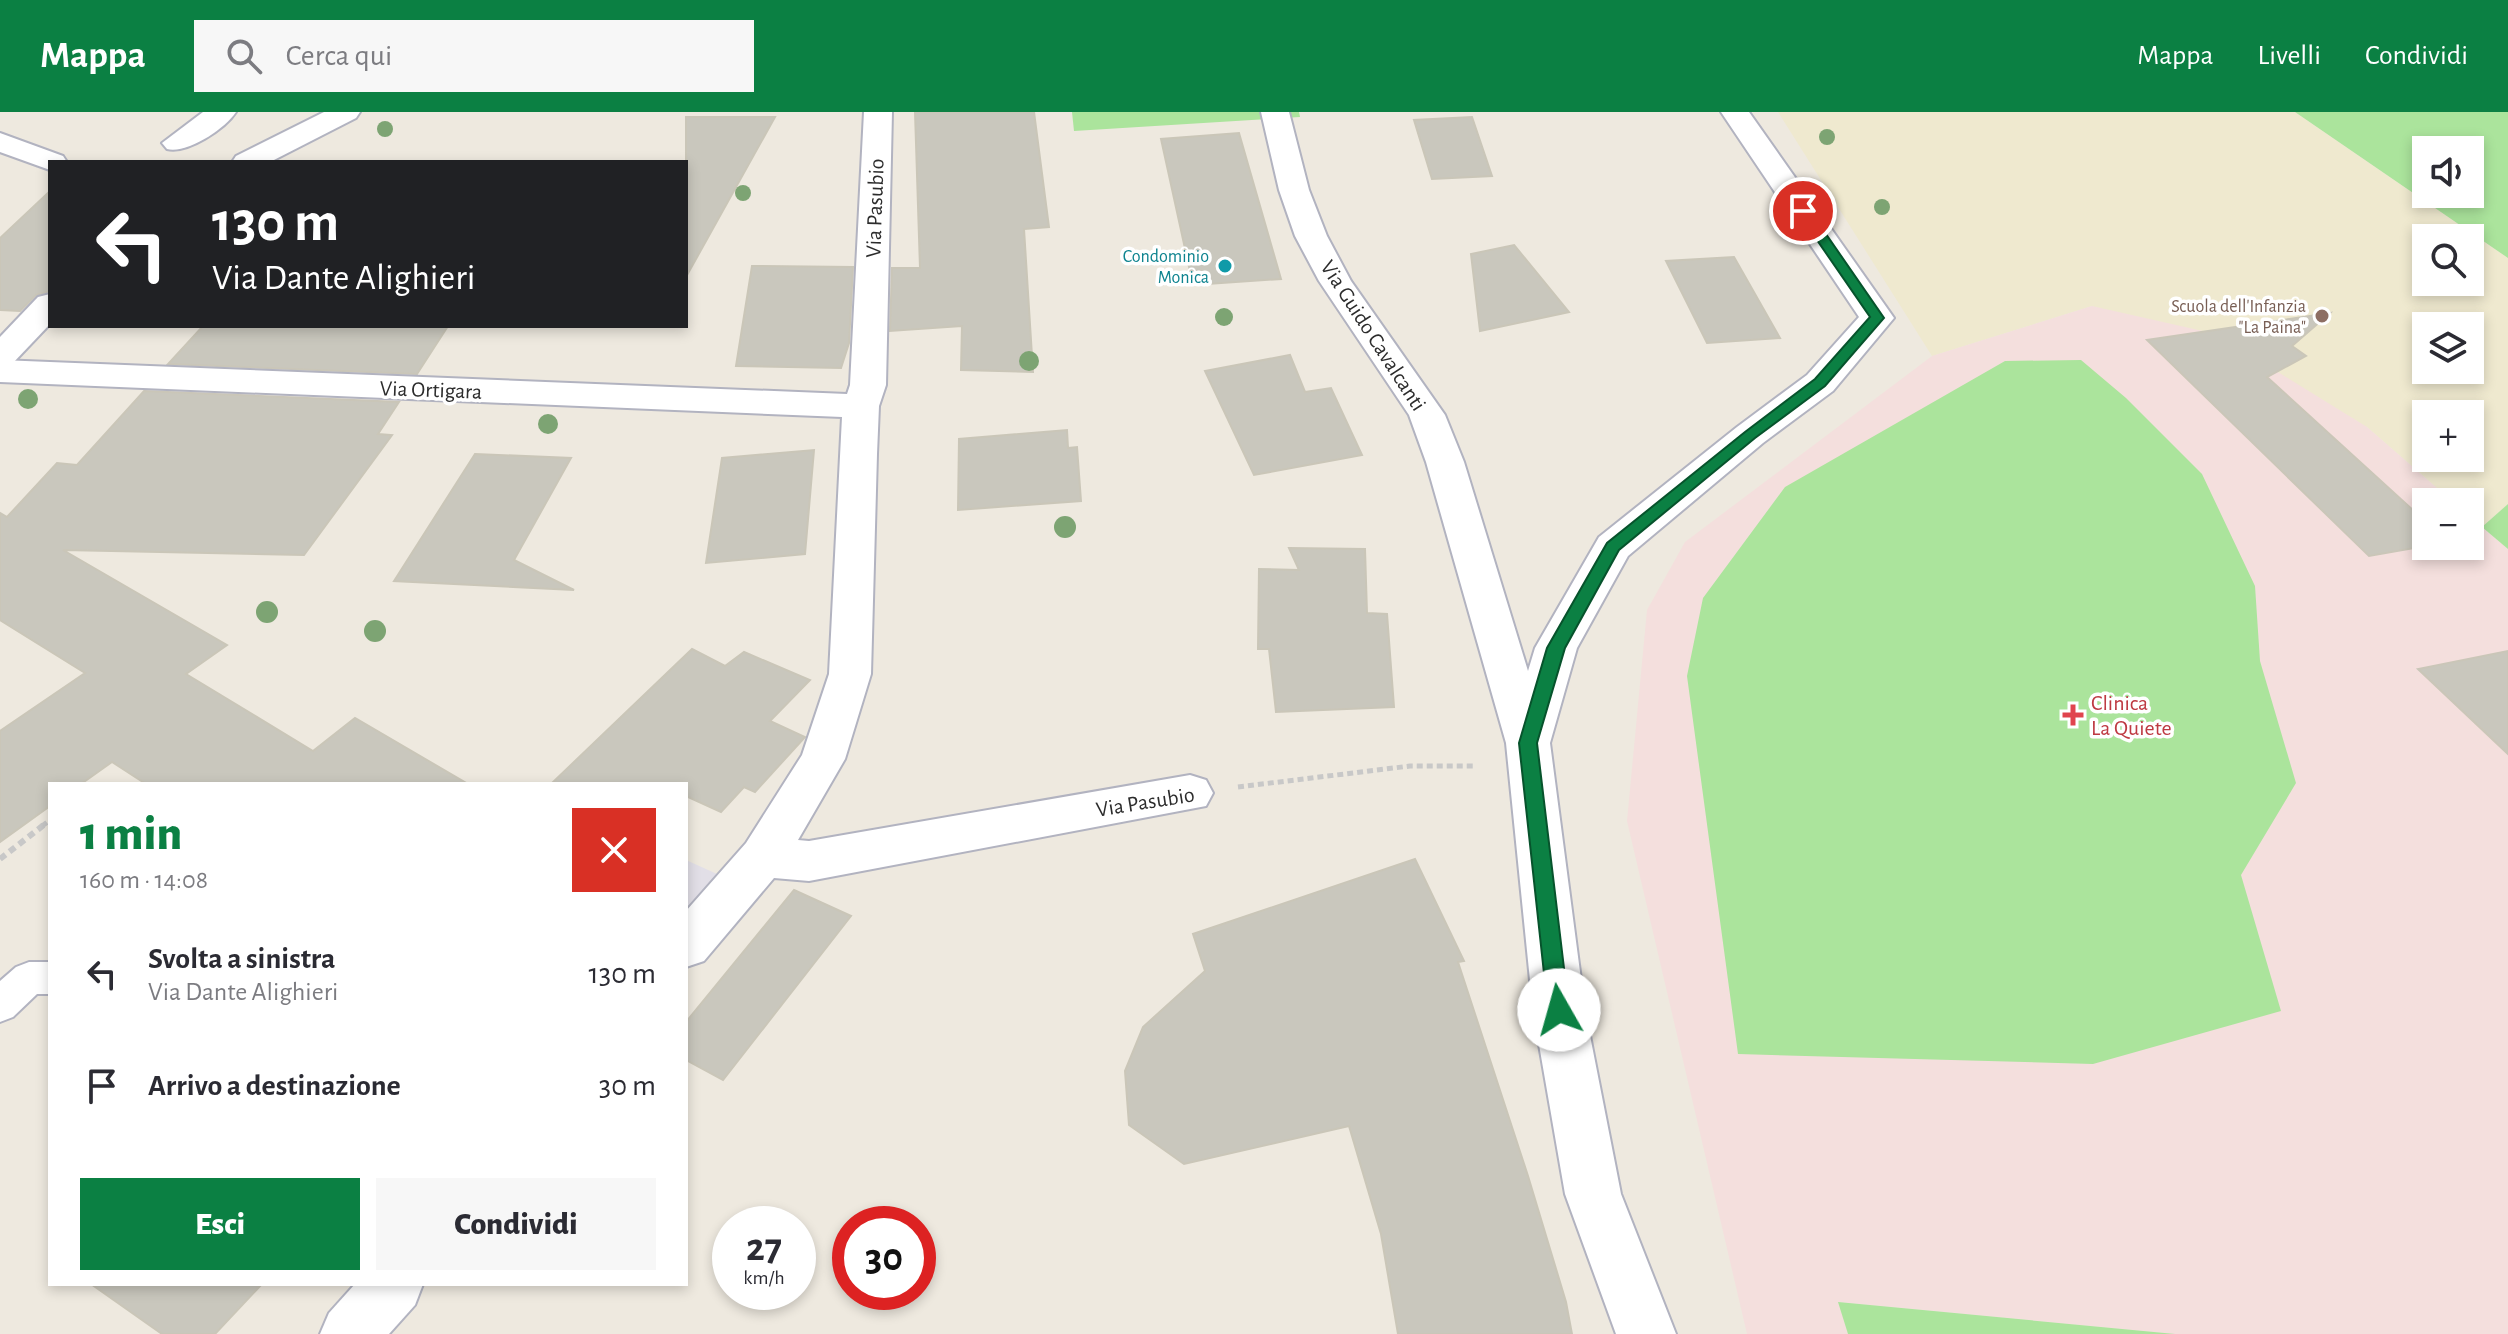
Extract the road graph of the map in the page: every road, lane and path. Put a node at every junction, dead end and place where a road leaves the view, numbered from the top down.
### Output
1 (177, 112) edge
2 (222, 112) edge
3 (346, 112) edge
4 (878, 112) edge
5 (1275, 112) edge
6 (1735, 112) edge
7 (0, 142) edge
8 (178, 152) edge
9 (48, 160) edge
10 (251, 160) edge
11 (48, 306) edge
12 (0, 357) edge
13 (0, 371) edge
14 (861, 406) junction
15 (1529, 754) junction
16 (1190, 793) joint
17 (48, 822) edge
18 (763, 857) junction
19 (0, 859) edge
20 (688, 944) edge
21 (48, 978) edge
22 (0, 1005) edge
23 (392, 1286) edge
24 (350, 1334) edge
25 (1646, 1334) edge

1 - 8 street
2 - 8 street
3 - 10 street
4 - 14 street, Via Pasubio
5 - 15 street, Via Guido Cavalcanti
6 - 15 street
7 - 9 street
11 - 12 street
13 - 14 street, Via Ortigara
14 - 18 street, Via Pasubio
15 - 16 path, Via Pasubio
15 - 25 street
16 - 18 street, Via Pasubio
17 - 19 path
18 - 20 street, Via Pasubio
21 - 22 lane
23 - 24 street

